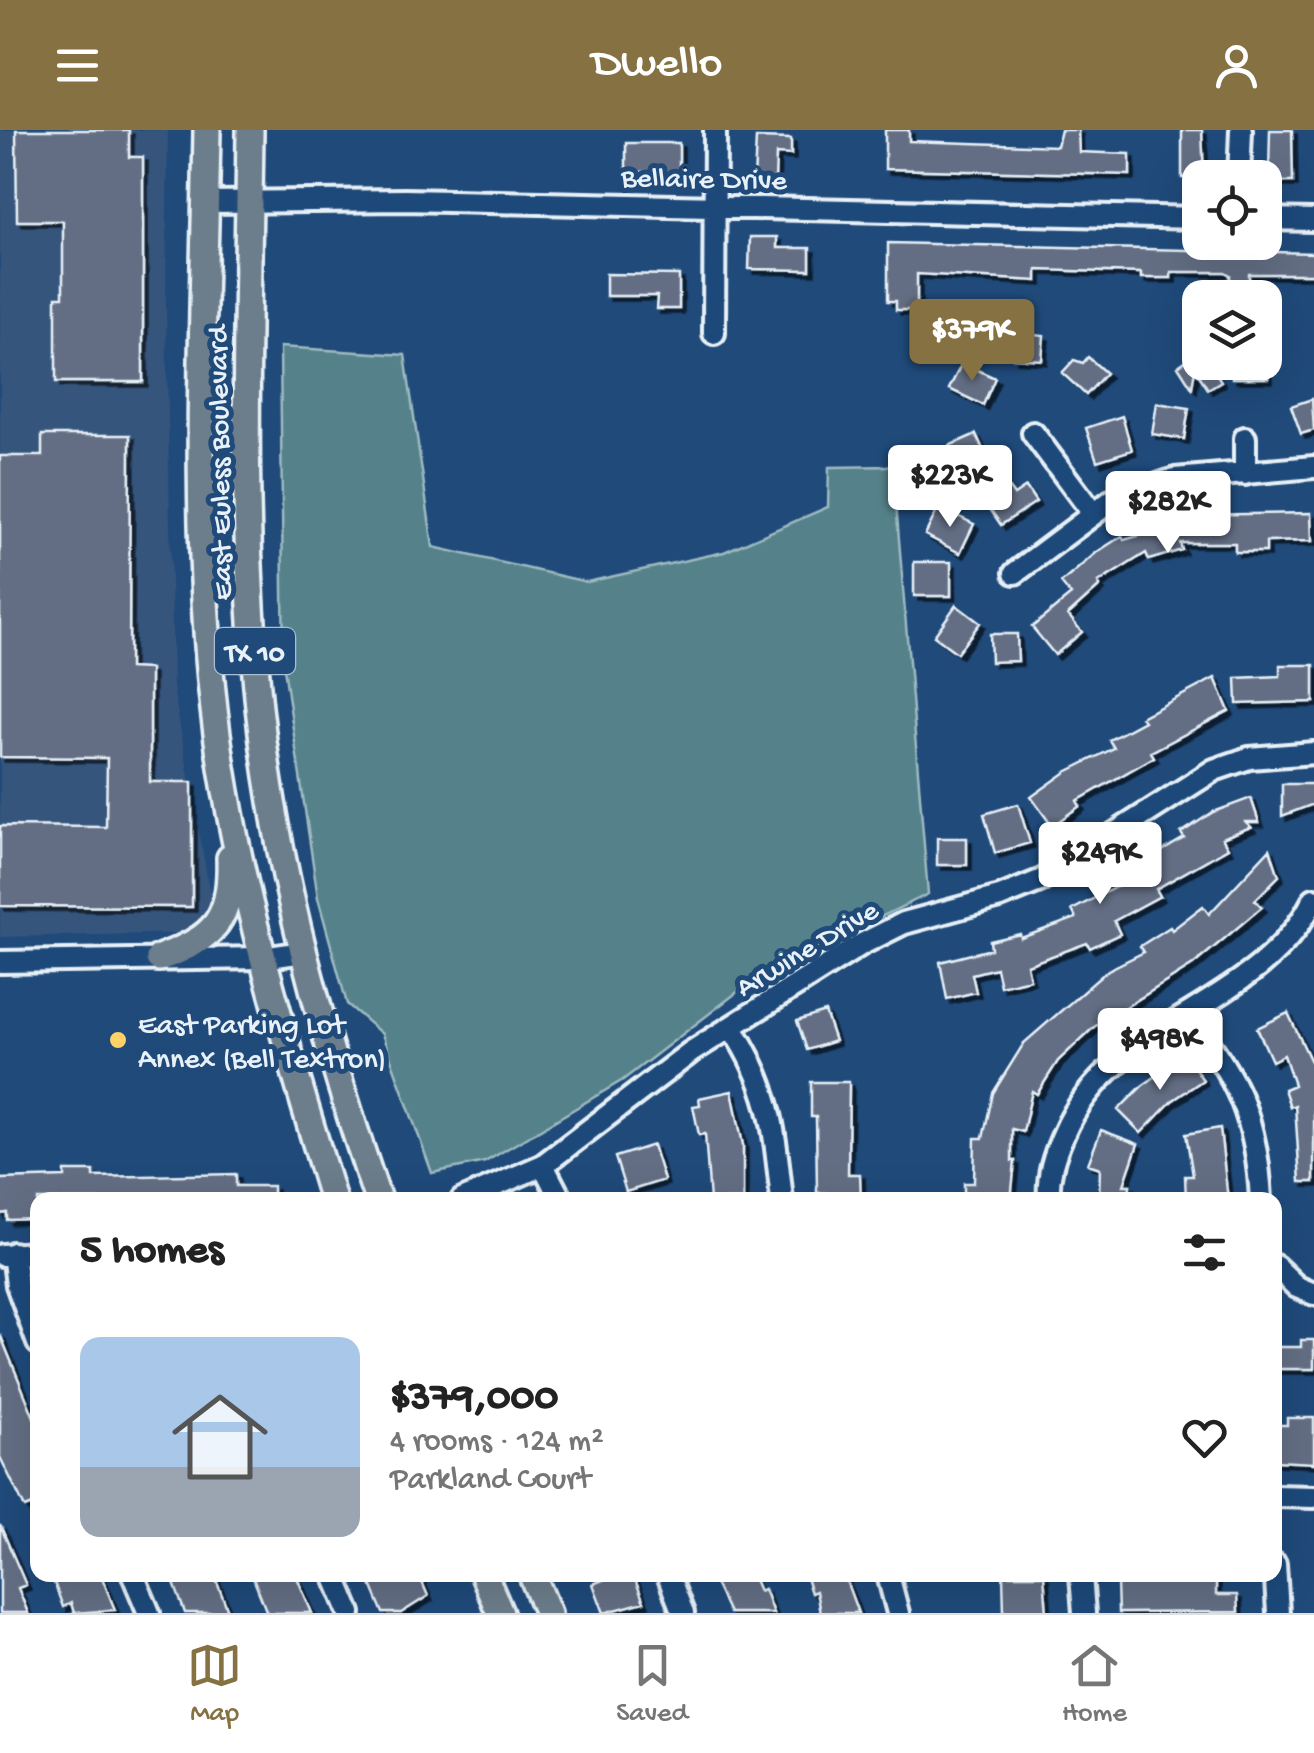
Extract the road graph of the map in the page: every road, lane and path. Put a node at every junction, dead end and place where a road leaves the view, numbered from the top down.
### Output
1 (207, 130) edge
2 (250, 130) edge
3 (715, 130) edge
4 (1240, 130) edge
5 (1239, 160) edge
6 (250, 201) junction
7 (206, 202) junction
8 (715, 207) junction
9 (1182, 218) edge
10 (1282, 219) edge
11 (1314, 220) edge
12 (714, 333) dead end
13 (1033, 433) dead end
14 (1245, 438) dead end
15 (1314, 467) edge
16 (1245, 474) junction
17 (1092, 512) junction
18 (1015, 574) dead end
19 (1314, 753) edge
20 (222, 774) junction
21 (1314, 899) edge
22 (1305, 933) edge
23 (303, 952) junction
24 (159, 958) junction
25 (264, 958) junction
26 (0, 962) edge
27 (1188, 1016) junction
28 (732, 1028) junction
29 (543, 1165) junction
30 (331, 1192) edge
31 (375, 1192) edge
32 (481, 1192) edge
33 (557, 1192) edge
34 (781, 1192) edge
35 (1050, 1192) edge
36 (1261, 1192) edge
37 (6, 1254) edge
38 (1282, 1273) edge
39 (1314, 1294) edge
40 (30, 1321) edge
41 (1282, 1496) edge
42 (1314, 1497) edge
43 (136, 1582) edge
44 (337, 1582) edge
45 (486, 1582) edge
46 (535, 1582) edge
47 (671, 1582) edge
48 (890, 1582) edge
49 (1082, 1582) edge
50 (1276, 1582) edge
51 (493, 1611) edge
52 (149, 1613) edge
53 (350, 1613) edge
54 (548, 1613) edge
55 (683, 1613) edge
56 (898, 1613) edge
57 (1084, 1613) edge
58 (1278, 1613) edge

1 - 7 main road, East Euless Boulevard / TX 10
2 - 6 main road, East Euless Boulevard / TX 10
3 - 8 street
4 - 5 street
6 - 7 street, Bellaire Drive
6 - 8 street, Bellaire Drive
6 - 23 main road, East Euless Boulevard / TX 10
7 - 20 main road, East Euless Boulevard / TX 10
8 - 9 street, Bellaire Drive
8 - 12 street
10 - 11 street
13 - 17 street
14 - 16 street
15 - 16 street
16 - 17 street
17 - 18 street
19 - 28 street, Arwine Drive
20 - 24 main road
20 - 25 main road, East Euless Boulevard / TX 10
21 - 22 street
22 - 27 street
23 - 25 street
23 - 31 main road, East Euless Boulevard / TX 10
24 - 25 street
24 - 26 street
25 - 30 main road, East Euless Boulevard / TX 10
27 - 35 street
27 - 36 street
28 - 29 street, Arwine Drive
28 - 34 street
29 - 32 street, Arwine Drive
29 - 33 street
37 - 40 street
38 - 39 street
41 - 42 street
43 - 52 street
44 - 53 street
45 - 51 main road
46 - 54 main road
47 - 55 street
48 - 56 street
49 - 57 street
50 - 58 street

